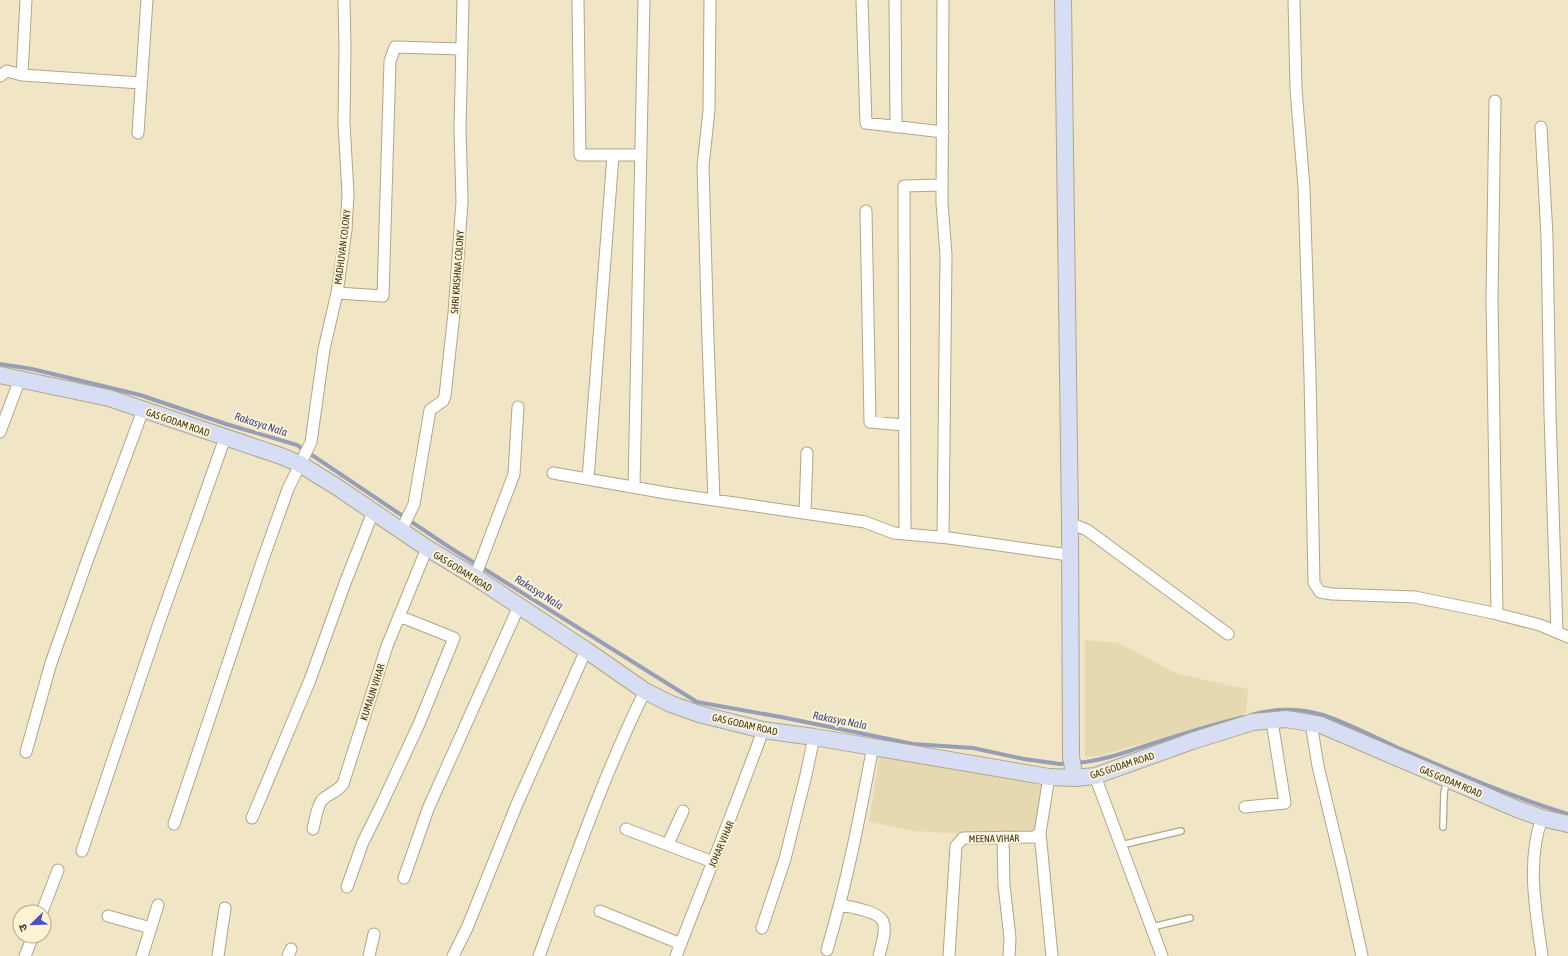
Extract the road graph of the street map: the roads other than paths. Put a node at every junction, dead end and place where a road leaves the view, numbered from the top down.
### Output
1 (26, 0) edge
2 (146, 0) edge
3 (344, 0) edge
4 (463, 0) edge
5 (578, 0) edge
6 (644, 0) edge
7 (710, 0) edge
8 (862, 0) edge
9 (895, 0) edge
10 (943, 0) edge
11 (1062, 0) edge
12 (1294, 0) edge
13 (462, 49) junction
14 (22, 75) junction
15 (0, 76) edge
16 (141, 83) junction
17 (1495, 101) dead end
18 (896, 127) junction
19 (1541, 127) dead end
20 (943, 132) junction
21 (138, 133) dead end
22 (613, 156) junction
23 (641, 156) junction
24 (942, 185) junction
25 (866, 211) dead end
26 (337, 293) junction
27 (0, 375) edge
28 (20, 379) junction
29 (518, 407) dead end
30 (143, 410) junction
31 (904, 425) junction
32 (0, 432) edge
33 (225, 438) junction
34 (807, 453) dead end
35 (303, 460) junction
36 (553, 473) dead end
37 (588, 479) junction
38 (634, 487) junction
39 (714, 500) junction
40 (373, 512) junction
41 (805, 513) junction
42 (1070, 522) junction
43 (403, 528) junction
44 (905, 533) junction
45 (943, 537) junction
46 (426, 548) junction
47 (1069, 555) junction
48 (478, 569) junction
49 (519, 606) junction
50 (1497, 614) junction
51 (399, 616) junction
52 (1557, 632) junction
53 (1228, 634) dead end
54 (1568, 637) edge
55 (586, 650) junction
56 (645, 691) junction
57 (1272, 720) junction
58 (1311, 723) junction
59 (763, 730) junction
60 (814, 737) junction
61 (873, 746) junction
62 (26, 752) dead end
63 (1073, 767) junction
64 (1095, 776) junction
65 (1049, 777) junction
66 (1447, 779) junction
67 (1244, 807) dead end
68 (683, 811) dead end
69 (252, 818) dead end
70 (1542, 818) junction
71 (174, 824) dead end
72 (1568, 824) edge
73 (1443, 827) dead end
74 (313, 829) dead end
75 (626, 829) dead end
76 (1181, 831) dead end
77 (1040, 833) junction
78 (1003, 837) junction
79 (668, 844) junction
80 (1121, 845) junction
81 (82, 850) dead end
82 (713, 862) junction
83 (58, 870) dead end
84 (404, 878) dead end
85 (347, 887) dead end
86 (45, 904) edge
87 (158, 905) dead end
88 (840, 905) junction
89 (225, 908) dead end
90 (600, 912) dead end
91 (108, 916) dead end
92 (1190, 918) dead end
93 (1152, 927) junction
94 (151, 928) junction
95 (762, 928) dead end
96 (374, 934) dead end
97 (30, 944) edge
98 (681, 944) junction
99 (827, 950) dead end
100 (26, 956) edge
101 (142, 956) edge
102 (218, 956) edge
103 (369, 956) edge
104 (453, 956) edge
105 (538, 956) edge
106 (676, 956) edge
107 (879, 956) edge
108 (949, 956) edge
109 (1009, 956) edge
110 (1052, 956) edge
111 (1162, 956) edge
112 (1362, 956) edge
113 (1542, 956) edge

1 - 14 street
2 - 16 street
3 - 26 street, MADHUVAN COLONY
4 - 13 street, SHRI KRISHNA COLONY
5 - 22 street
6 - 23 street
7 - 39 street
8 - 18 street
9 - 18 street
10 - 20 street
11 - 42 main road
12 - 50 street
13 - 26 street
13 - 43 street, SHRI KRISHNA COLONY
14 - 15 street
14 - 16 street
16 - 21 street
17 - 50 street
18 - 20 street
19 - 52 street
20 - 24 street
22 - 23 street
22 - 37 street
23 - 38 street
24 - 31 street
24 - 45 street
25 - 31 street
26 - 35 street, MADHUVAN COLONY
27 - 28 main road, GAS GODAM ROAD
28 - 30 main road, GAS GODAM ROAD
28 - 32 street
29 - 48 street
30 - 33 main road, GAS GODAM ROAD
30 - 62 street
31 - 44 street
33 - 35 main road, GAS GODAM ROAD
33 - 81 street
34 - 41 street
35 - 40 main road, GAS GODAM ROAD
35 - 71 street, MADHUVAN COLONY
36 - 37 street
37 - 38 street
38 - 39 street
39 - 41 street
40 - 43 main road, GAS GODAM ROAD
40 - 69 street
41 - 44 street
42 - 47 main road
42 - 53 street
43 - 46 main road, GAS GODAM ROAD
44 - 45 street
45 - 47 street
46 - 48 main road, GAS GODAM ROAD
46 - 51 street, KUMAUN VIHAR
47 - 63 main road
48 - 49 main road, GAS GODAM ROAD
49 - 55 main road, GAS GODAM ROAD
49 - 84 street
50 - 52 street
51 - 74 street, KUMAUN VIHAR
51 - 85 street
52 - 54 street
55 - 56 main road, GAS GODAM ROAD
55 - 104 street
56 - 59 main road, GAS GODAM ROAD
56 - 105 street
57 - 58 main road, GAS GODAM ROAD
57 - 64 main road, GAS GODAM ROAD
57 - 67 street
58 - 66 main road, GAS GODAM ROAD
58 - 112 street
59 - 60 main road, GAS GODAM ROAD
59 - 82 street, JOHAR VIHAR
60 - 61 main road, GAS GODAM ROAD
60 - 95 street
61 - 65 main road, GAS GODAM ROAD
61 - 88 street
63 - 64 main road, GAS GODAM ROAD
63 - 65 main road, GAS GODAM ROAD
64 - 80 street
65 - 77 street
66 - 70 main road, GAS GODAM ROAD
66 - 73 lane
68 - 79 street
70 - 72 main road, GAS GODAM ROAD
70 - 113 street
75 - 79 street
76 - 80 lane
77 - 78 street, MEENA VIHAR
77 - 110 street
78 - 108 street, MEENA VIHAR
78 - 109 street
79 - 82 street
80 - 93 street
82 - 98 street, JOHAR VIHAR
83 - 86 street
87 - 94 street
88 - 99 street
88 - 107 street
89 - 102 street
90 - 98 street
91 - 94 street
92 - 93 lane
93 - 111 street
94 - 101 street
96 - 103 street
97 - 100 street
98 - 106 street, JOHAR VIHAR

